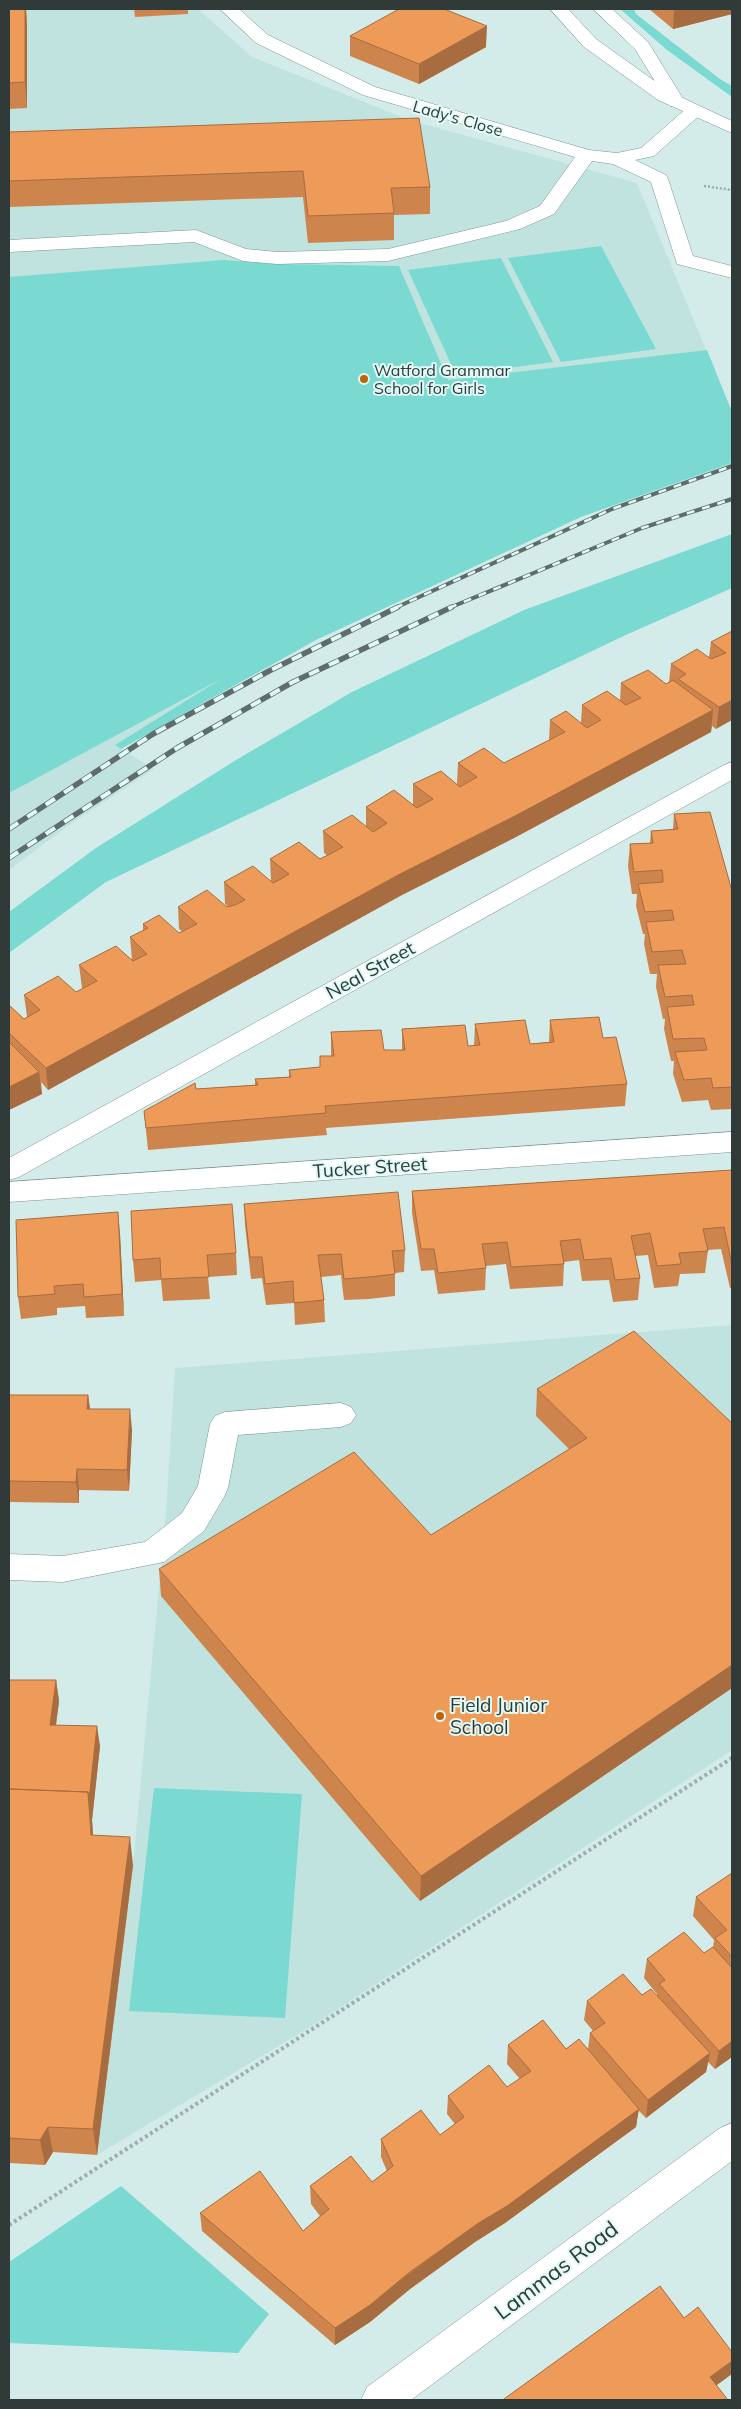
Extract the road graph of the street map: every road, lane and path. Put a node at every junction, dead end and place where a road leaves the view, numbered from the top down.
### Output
1 (229, 9) edge
2 (559, 9) edge
3 (602, 9) edge
4 (676, 102) junction
5 (694, 112) junction
6 (547, 122) dead end
7 (732, 128) edge
8 (528, 138) junction
9 (587, 156) junction
10 (617, 158) junction
11 (9, 246) edge
12 (732, 272) edge
13 (731, 778) edge
14 (732, 1142) edge
15 (9, 1170) edge
16 (9, 1192) edge
17 (341, 1415) dead end
18 (9, 1567) edge
19 (732, 1758) edge
20 (732, 2140) edge
21 (9, 2224) edge
22 (380, 2400) edge

1 - 8 street, Lady's Close
2 - 4 street
3 - 4 street
4 - 5 street
5 - 7 street
5 - 10 street, Lady's Close
6 - 8 street
8 - 9 street, Lady's Close
9 - 10 street, Lady's Close
9 - 11 street
10 - 12 street
13 - 15 street, Neal Street
14 - 16 street, Tucker Street
17 - 18 street
19 - 21 path
20 - 22 street, Lammas Road

